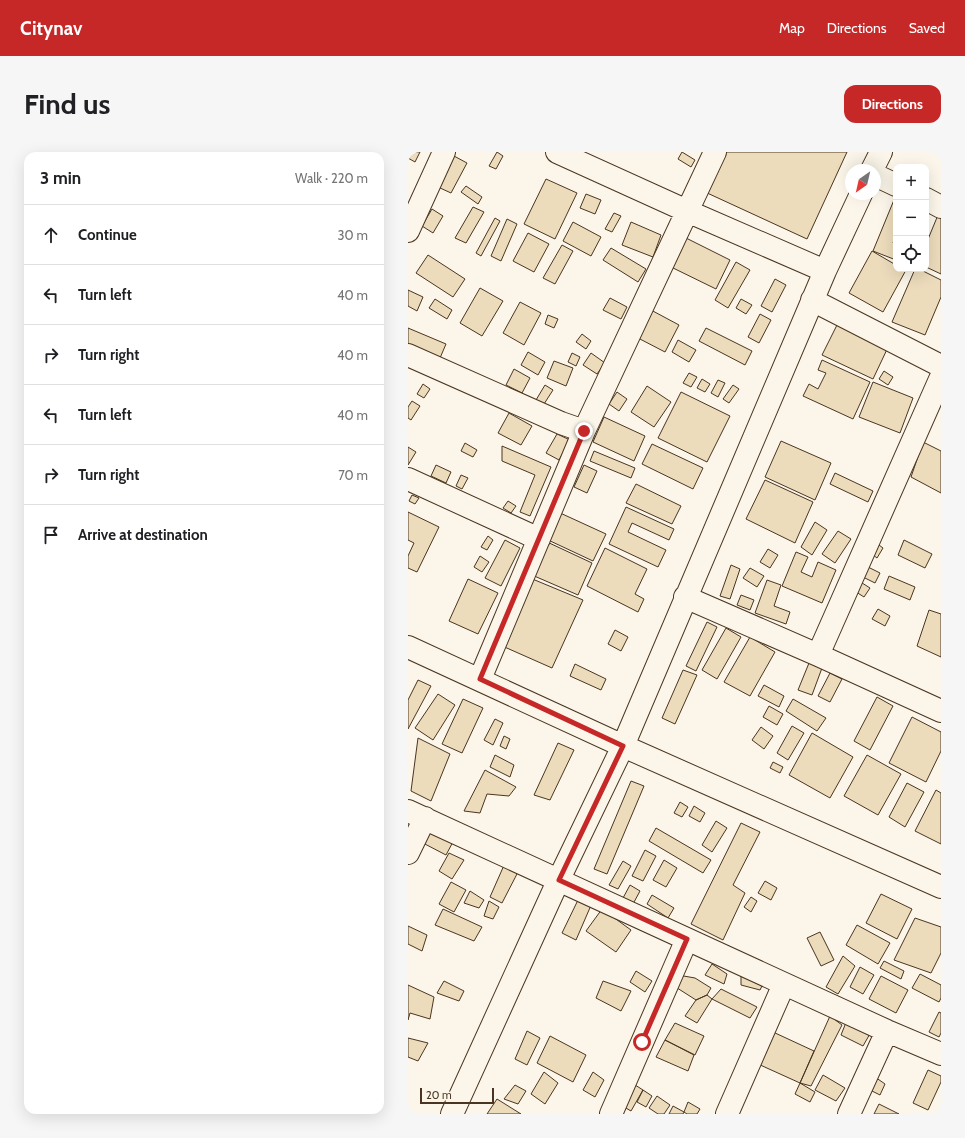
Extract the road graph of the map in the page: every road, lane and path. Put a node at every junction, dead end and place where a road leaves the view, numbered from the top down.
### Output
1 (444, 152) edge
2 (557, 152) edge
3 (715, 152) edge
4 (881, 152) edge
5 (875, 164) edge
6 (881, 178) edge
7 (893, 184) edge
8 (858, 200) edge
9 (928, 200) edge
10 (941, 206) edge
11 (686, 212) junction
12 (408, 231) edge
13 (824, 271) junction
14 (812, 300) junction
15 (408, 355) edge
16 (941, 366) edge
17 (941, 377) edge
18 (584, 431) junction
19 (408, 479) edge
20 (539, 539) junction
21 (685, 597) junction
22 (408, 646) edge
23 (818, 654) junction
24 (480, 679) junction
25 (941, 712) edge
26 (623, 746) junction
27 (417, 814) edge
28 (408, 854) edge
29 (559, 880) junction
30 (941, 888) edge
31 (687, 939) junction
32 (784, 984) junction
33 (887, 1031) junction
34 (941, 1054) edge
35 (452, 1114) edge
36 (611, 1114) edge
37 (728, 1114) edge
38 (849, 1114) edge

1 - 12 street
2 - 11 street
3 - 11 street
4 - 5 street
6 - 7 street
8 - 13 street
9 - 10 street
11 - 13 street
11 - 18 street
13 - 14 street
14 - 16 street
14 - 21 street
15 - 18 street
17 - 23 street
18 - 20 street
19 - 20 street
20 - 24 street
21 - 23 street
21 - 26 street
22 - 24 street
23 - 25 street
24 - 26 street
26 - 29 street
26 - 30 street
27 - 28 street
27 - 29 street
29 - 31 street
29 - 35 street
31 - 32 street
31 - 36 street
32 - 33 street
32 - 37 street
33 - 34 street
33 - 38 street

